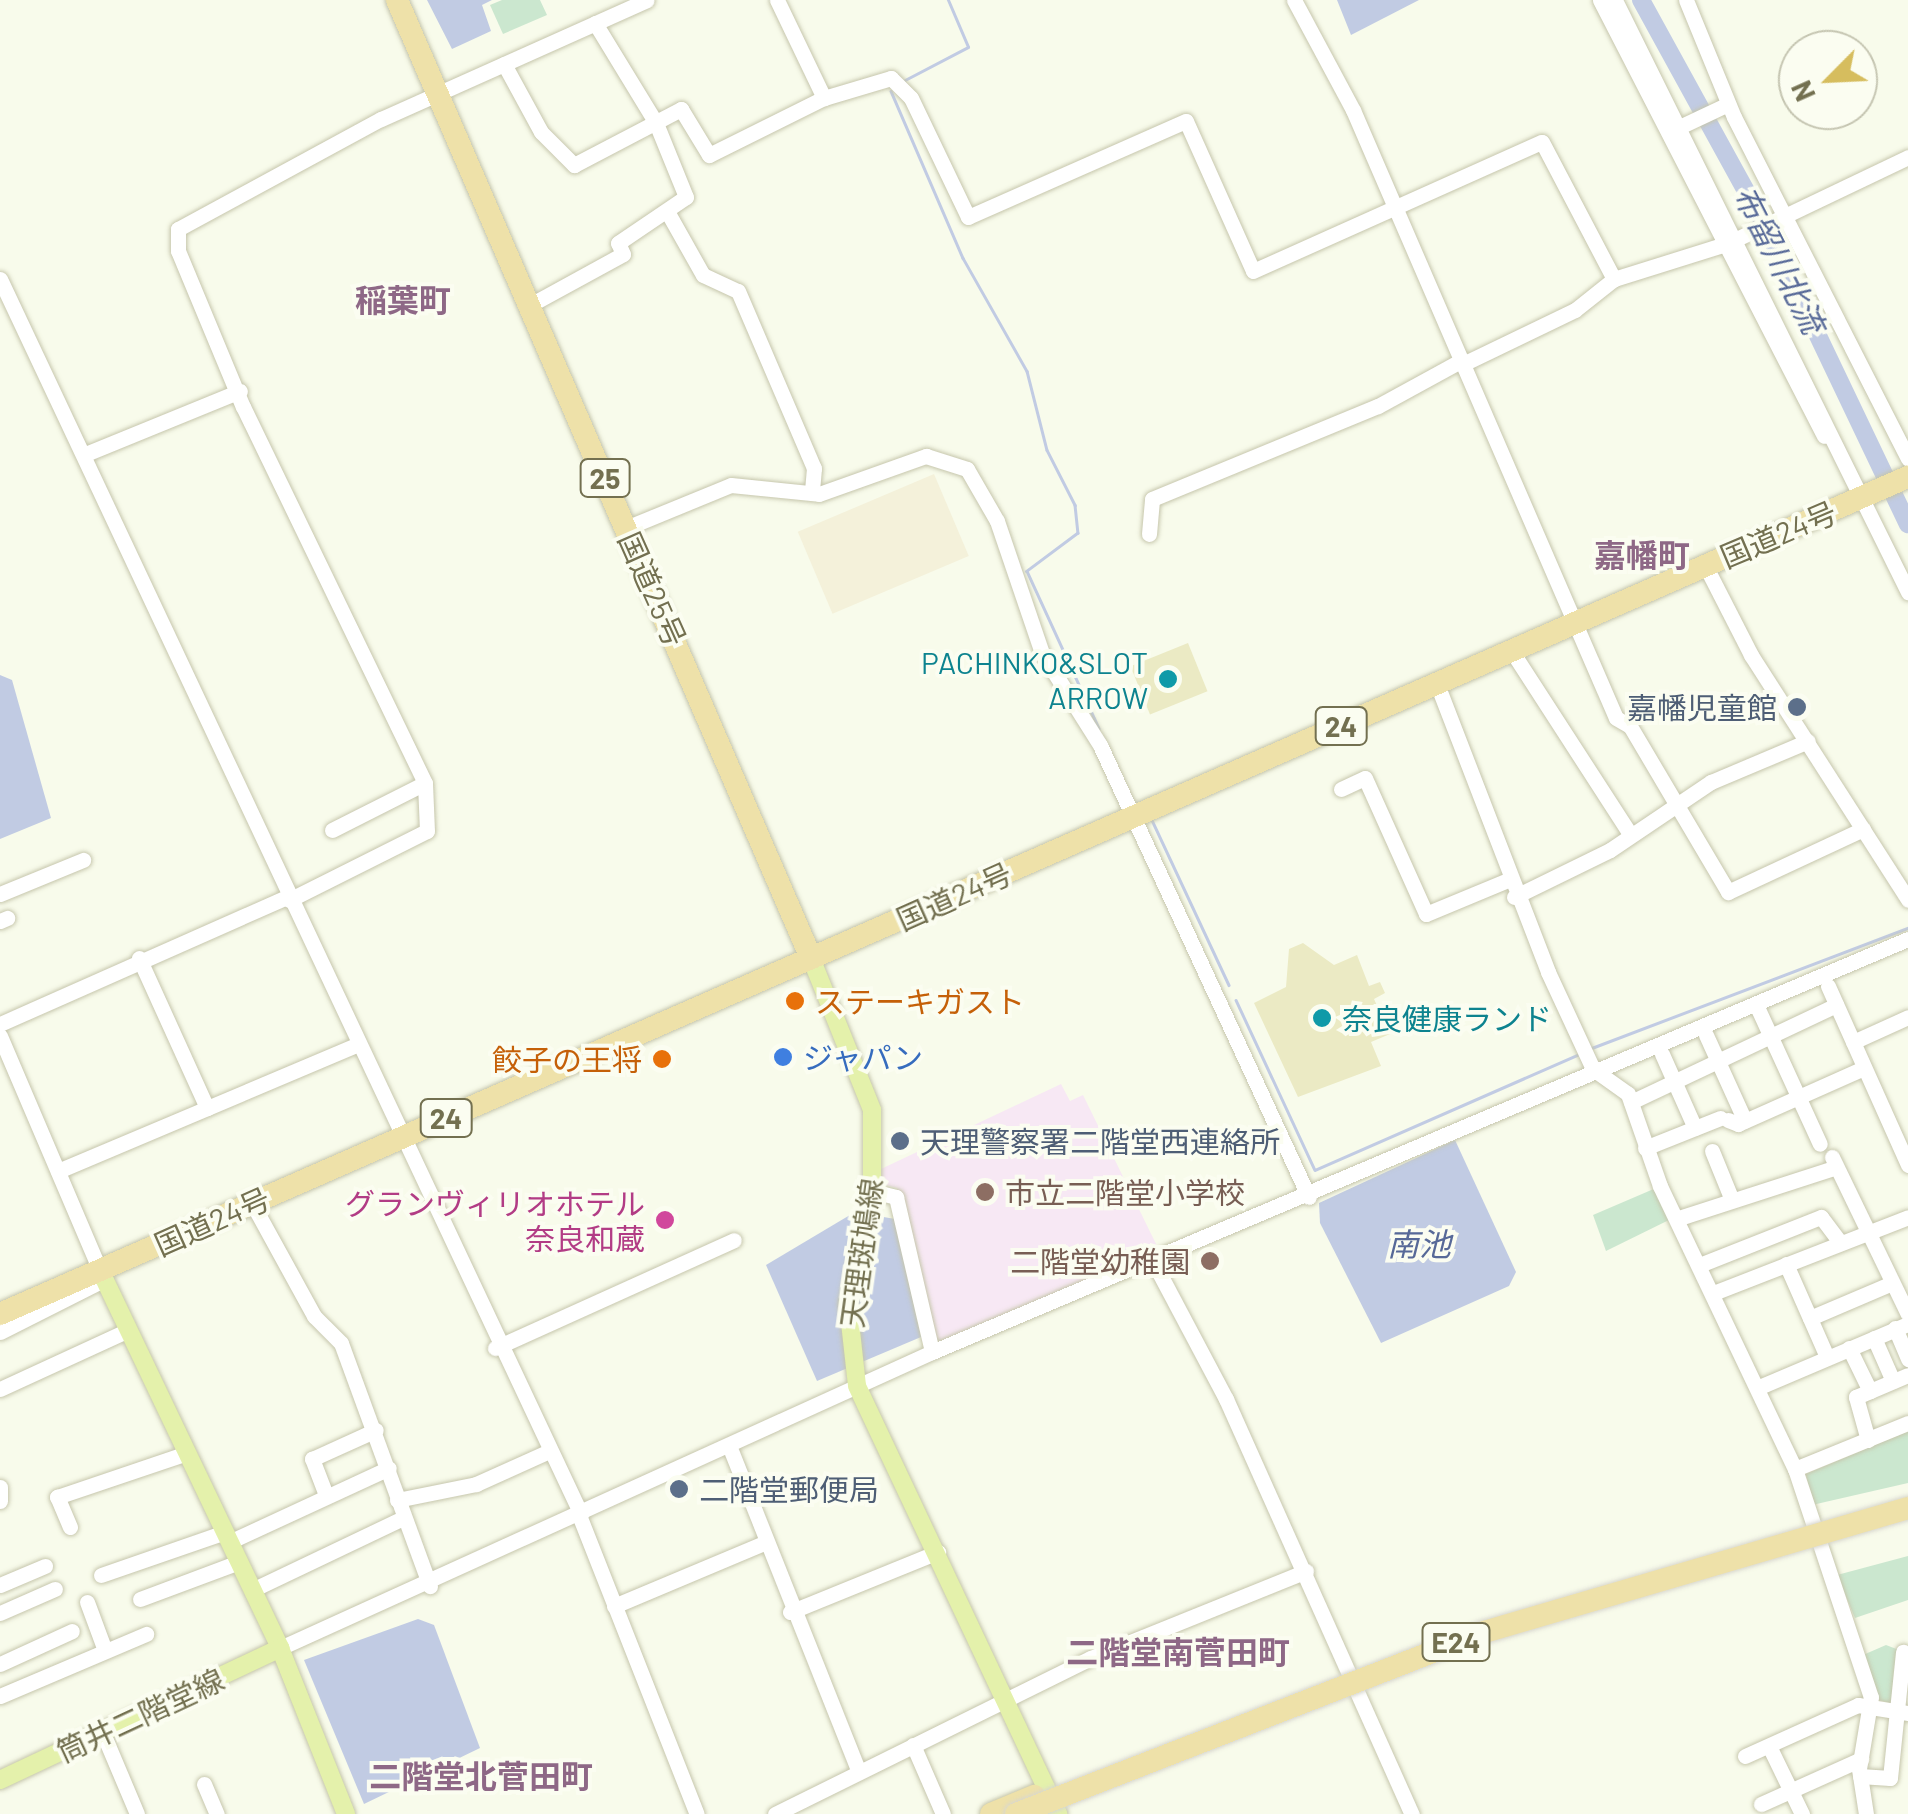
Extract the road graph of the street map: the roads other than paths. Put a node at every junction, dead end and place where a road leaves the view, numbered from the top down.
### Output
1 (396, 0) edge
2 (647, 0) edge
3 (776, 0) edge
4 (1294, 0) edge
5 (1600, 0) edge
6 (1615, 0) edge
7 (1686, 0) edge
8 (596, 23) junction
9 (504, 64) junction
10 (438, 95) junction
11 (824, 98) junction
12 (1726, 105) junction
13 (656, 123) junction
14 (1680, 127) junction
15 (1908, 156) edge
16 (1390, 210) junction
17 (668, 213) junction
18 (1785, 217) junction
19 (1737, 239) junction
20 (1614, 279) junction
21 (2, 288) edge
22 (530, 304) junction
23 (1463, 362) junction
24 (240, 391) junction
25 (88, 453) junction
26 (1906, 472) edge
27 (812, 493) junction
28 (1867, 495) junction
29 (626, 528) junction
30 (1149, 534) dead end
31 (1705, 565) junction
32 (1908, 592) edge
33 (1576, 622) junction
34 (1511, 650) junction
35 (1437, 684) junction
36 (1808, 741) junction
37 (425, 782) junction
38 (1341, 789) dead end
39 (1672, 806) junction
40 (1134, 817) junction
41 (1863, 829) junction
42 (332, 830) dead end
43 (1630, 834) junction
44 (83, 860) dead end
45 (1508, 880) junction
46 (0, 894) edge
47 (1514, 897) junction
48 (288, 899) junction
49 (1908, 900) edge
50 (1908, 939) edge
51 (139, 958) junction
52 (811, 958) junction
53 (1821, 983) junction
54 (1836, 1005) junction
55 (1760, 1012) junction
56 (1908, 1016) edge
57 (0, 1024) edge
58 (1706, 1034) junction
59 (0, 1036) edge
60 (1770, 1038) junction
61 (1853, 1042) junction
62 (356, 1045) junction
63 (1662, 1054) junction
64 (1719, 1063) junction
65 (1864, 1068) junction
66 (1606, 1075) junction
67 (1676, 1082) junction
68 (1629, 1098) junction
69 (1796, 1098) junction
70 (207, 1108) junction
71 (1746, 1121) junction
72 (1900, 1127) edge
73 (1695, 1128) junction
74 (402, 1138) junction
75 (1820, 1144) dead end
76 (1645, 1148) junction
77 (1712, 1151) dead end
78 (1908, 1165) edge
79 (58, 1172) junction
80 (870, 1197) junction
81 (1309, 1197) junction
82 (1732, 1200) junction
83 (252, 1202) junction
84 (1908, 1217) edge
85 (1679, 1218) junction
86 (1866, 1233) junction
87 (734, 1240) dead end
88 (1840, 1242) junction
89 (1154, 1263) junction
90 (1702, 1264) junction
91 (1786, 1264) junction
92 (95, 1276) junction
93 (1892, 1283) junction
94 (1716, 1292) junction
95 (0, 1314) edge
96 (1908, 1314) edge
97 (1810, 1318) junction
98 (1902, 1326) edge
99 (128, 1330) junction
100 (0, 1332) edge
101 (1874, 1338) junction
102 (495, 1348) junction
103 (1850, 1348) junction
104 (932, 1352) junction
105 (1827, 1357) junction
106 (1908, 1359) edge
107 (855, 1378) junction
108 (1900, 1378) edge
109 (1757, 1388) junction
110 (0, 1389) edge
111 (1870, 1391) junction
112 (1908, 1423) edge
113 (376, 1430) junction
114 (1868, 1440) junction
115 (730, 1448) junction
116 (187, 1453) junction
117 (545, 1453) junction
118 (389, 1468) junction
119 (1796, 1470) junction
120 (0, 1487) edge
121 (326, 1495) junction
122 (397, 1500) junction
123 (0, 1501) edge
124 (1908, 1508) edge
125 (580, 1514) junction
126 (401, 1520) junction
127 (1908, 1524) edge
128 (70, 1527) dead end
129 (227, 1537) junction
130 (764, 1543) junction
131 (938, 1552) junction
132 (239, 1562) junction
133 (44, 1566) dead end
134 (1306, 1571) junction
135 (101, 1575) dead end
136 (0, 1585) edge
137 (430, 1586) junction
138 (55, 1589) dead end
139 (252, 1590) junction
140 (140, 1598) dead end
141 (87, 1602) dead end
142 (614, 1606) junction
143 (790, 1612) junction
144 (0, 1613) edge
145 (72, 1631) dead end
146 (146, 1634) dead end
147 (104, 1648) junction
148 (280, 1648) junction
149 (1903, 1652) dead end
150 (0, 1664) edge
151 (0, 1696) edge
152 (1005, 1702) junction
153 (1870, 1707) junction
154 (1902, 1712) edge
155 (102, 1731) junction
156 (913, 1745) junction
157 (1769, 1746) junction
158 (1745, 1756) dead end
159 (1861, 1758) junction
160 (858, 1770) junction
161 (1860, 1776) junction
162 (0, 1780) edge
163 (204, 1784) dead end
164 (1789, 1788) junction
165 (1047, 1791) junction
166 (1760, 1804) dead end
167 (137, 1814) edge
168 (218, 1814) edge
169 (346, 1814) edge
170 (697, 1814) edge
171 (775, 1814) edge
172 (943, 1814) edge
173 (991, 1814) edge
174 (1016, 1814) edge
175 (1057, 1814) edge
176 (1412, 1814) edge
177 (1802, 1814) edge
178 (1866, 1814) edge

1 - 10 highway, 国道25号 / 25
2 - 8 street
3 - 11 street
4 - 16 street
5 - 14 street
6 - 14 street
7 - 12 street
8 - 9 street
8 - 13 street
9 - 10 street
9 - 13 street
10 - 22 highway, 国道25号 / 25
10 - 24 street
11 - 13 street
11 - 16 street
12 - 14 street
12 - 18 street
13 - 17 street
14 - 19 street
15 - 18 street
16 - 20 street
16 - 23 street
17 - 22 street
17 - 27 street
18 - 19 street
18 - 26 street
19 - 20 street
19 - 28 street
20 - 23 street
21 - 25 street
22 - 29 highway, 国道25号 / 25
23 - 30 street
23 - 33 street
24 - 25 street
24 - 37 street
25 - 48 street
26 - 28 highway, 国道24号 / 24
27 - 29 street
27 - 40 street
28 - 31 highway, 国道24号 / 24
28 - 32 street
29 - 52 highway, 国道25号 / 25
31 - 33 highway, 国道24号 / 24
31 - 36 street
33 - 34 highway, 国道24号 / 24
33 - 39 street
34 - 35 highway, 国道24号 / 24
34 - 43 street
35 - 40 highway, 国道24号 / 24
35 - 45 street
36 - 39 street
36 - 41 street
37 - 42 street
37 - 48 street
38 - 45 street
39 - 41 street
39 - 43 street
40 - 52 highway, 国道24号 / 24
40 - 81 street
41 - 49 street
43 - 47 street
44 - 46 street
45 - 47 street
47 - 66 street
48 - 51 street
48 - 62 street
50 - 53 street
51 - 57 street
51 - 70 street
52 - 74 highway, 国道24号 / 24
52 - 80 main road, 天理斑鳩線
53 - 54 street
53 - 55 street
53 - 66 street
54 - 60 street
54 - 61 street
55 - 58 street
55 - 60 street
56 - 61 street
58 - 63 street
58 - 64 street
59 - 79 street
60 - 64 street
60 - 69 street
61 - 65 street
62 - 70 street
62 - 74 street
63 - 66 street
63 - 67 street
64 - 67 street
64 - 71 street
65 - 69 street
65 - 72 street
66 - 68 street
66 - 81 street
67 - 68 street
67 - 73 street
68 - 76 street
69 - 71 street
69 - 75 street
70 - 79 street
71 - 73 street
72 - 78 street
73 - 76 street
74 - 83 highway, 国道24号 / 24
74 - 102 street
76 - 85 street
77 - 82 street
79 - 92 street
80 - 104 street
80 - 107 main road, 天理斑鳩線
81 - 89 street
82 - 85 street
82 - 86 street
83 - 92 highway, 国道24号 / 24
83 - 113 street
84 - 86 street
85 - 90 street
86 - 88 street
86 - 93 street
87 - 102 street
88 - 90 street
88 - 91 street
89 - 104 street
89 - 134 street
90 - 94 street
91 - 94 street
91 - 97 street
92 - 95 highway, 国道24号 / 24
92 - 99 main road
92 - 100 street
93 - 96 street
93 - 97 street
94 - 109 street
97 - 105 street
98 - 101 street
98 - 106 street
99 - 110 street
99 - 116 main road
101 - 103 street
101 - 108 street
102 - 117 street
103 - 105 street
103 - 111 street
104 - 107 street
105 - 109 street
107 - 115 street
107 - 131 main road, 天理斑鳩線
108 - 111 street
109 - 119 street
111 - 114 street
112 - 114 street
113 - 118 street
113 - 121 street
114 - 119 street
115 - 125 street
115 - 130 street
116 - 128 street
116 - 129 main road
117 - 122 street
117 - 125 street
118 - 121 street
118 - 122 street
119 - 153 street
120 - 123 street
121 - 129 street
122 - 126 street
124 - 174 highway, E24, bridge
125 - 137 street
125 - 142 street
126 - 137 street
126 - 139 street
127 - 175 highway, E24
129 - 132 main road
129 - 135 street
130 - 142 street
130 - 143 street
131 - 143 street
131 - 152 main road, 天理斑鳩線
132 - 139 main road
132 - 140 street
133 - 136 street
134 - 152 street
134 - 176 street
137 - 148 street
138 - 144 street
139 - 148 main road
141 - 147 street
142 - 170 street
143 - 160 street
145 - 150 street
146 - 147 street
147 - 151 street
148 - 155 main road, 筒井二階堂線
148 - 169 main road
149 - 154 street
152 - 156 street
152 - 165 main road, 天理斑鳩線
153 - 154 street
153 - 157 street
153 - 159 street
154 - 161 street
155 - 162 main road, 筒井二階堂線
155 - 167 street
156 - 160 street
156 - 172 street
157 - 158 street
157 - 164 street
159 - 161 street
159 - 164 street
160 - 171 street
161 - 178 street
163 - 168 street
164 - 166 street
164 - 177 street
165 - 173 highway
165 - 175 main road, 天理斑鳩線

